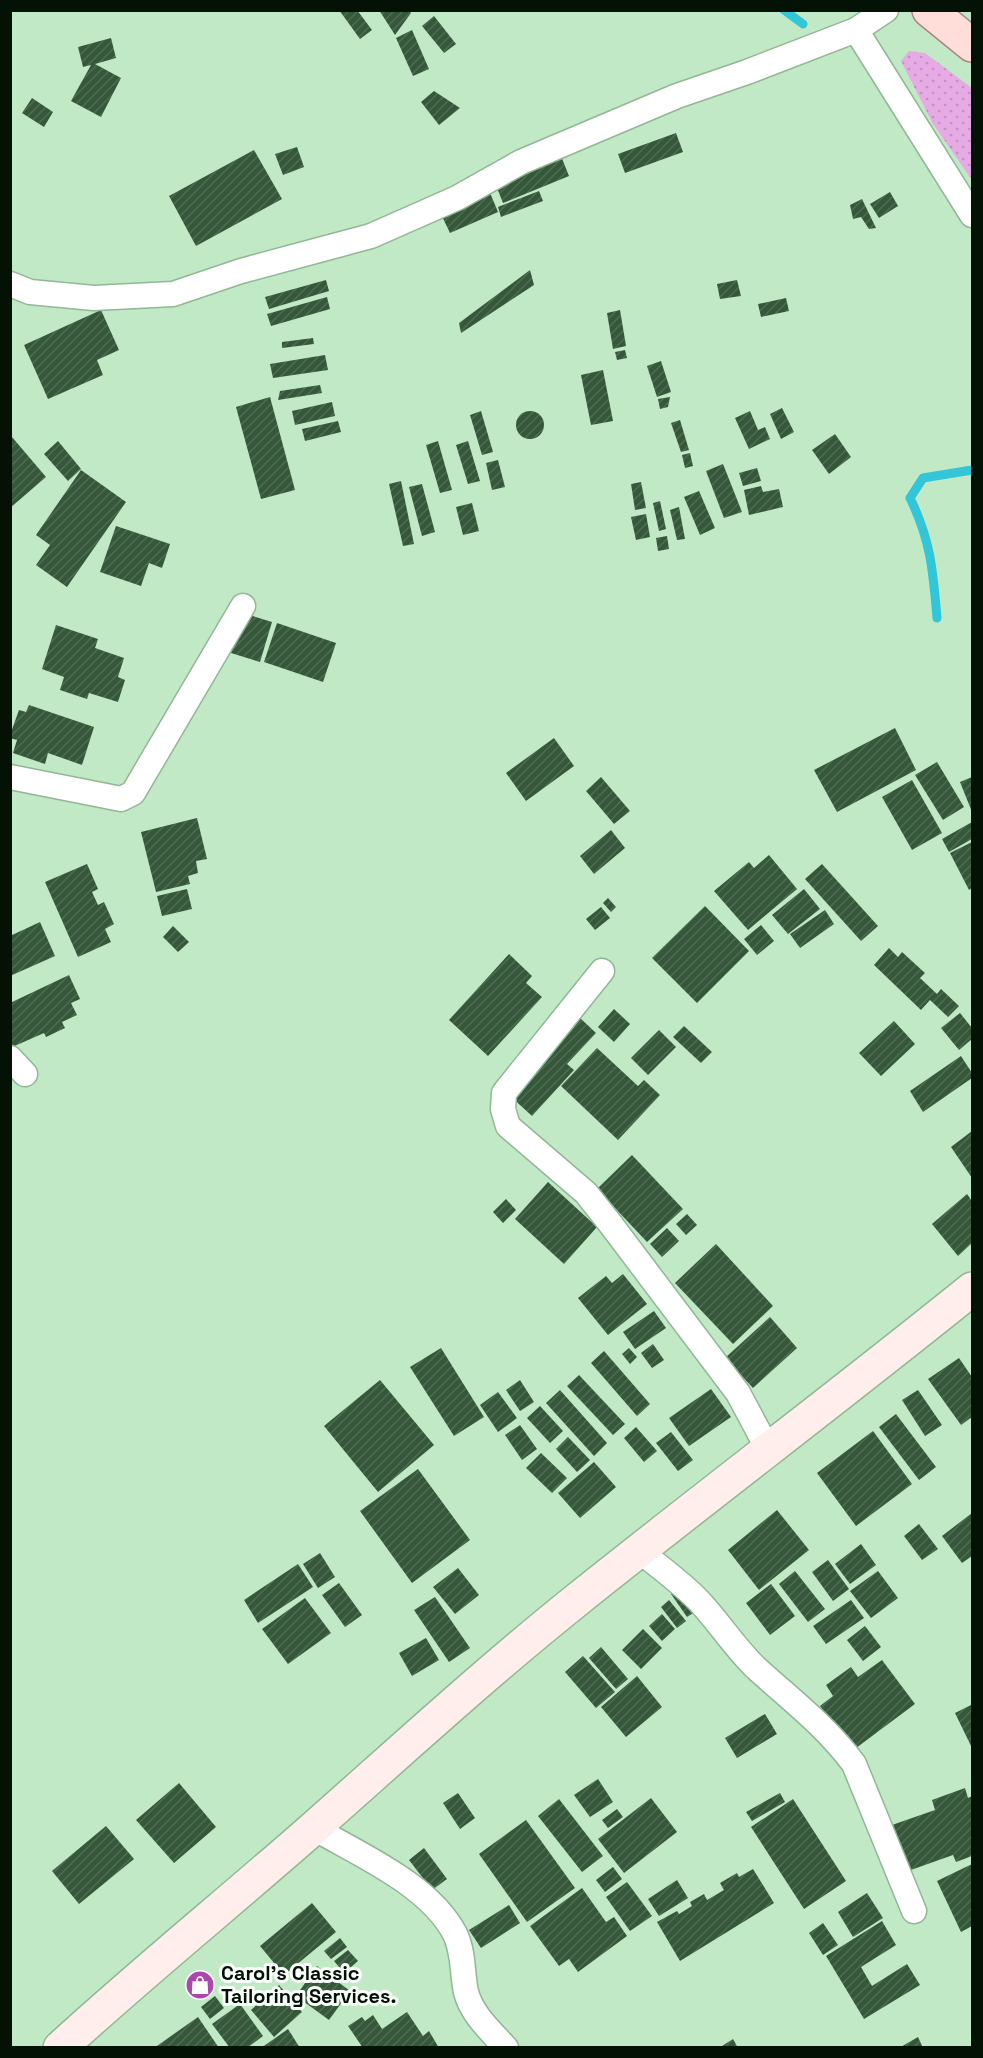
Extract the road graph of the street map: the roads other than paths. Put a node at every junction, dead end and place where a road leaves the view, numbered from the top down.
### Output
1 (886, 10) edge
2 (929, 10) edge
3 (856, 30) junction
4 (972, 45) edge
5 (972, 215) edge
6 (10, 284) edge
7 (243, 606) dead end
8 (10, 777) edge
9 (602, 971) dead end
10 (972, 1290) edge
11 (768, 1449) junction
12 (640, 1551) junction
13 (314, 1828) junction
14 (914, 1911) dead end
15 (60, 2048) edge
16 (506, 2048) edge

1 - 3 street
2 - 4 main road
3 - 5 street
3 - 6 street
7 - 8 street
9 - 11 street
10 - 11 street
11 - 12 street
12 - 13 street
12 - 14 street
13 - 15 street
13 - 16 street

